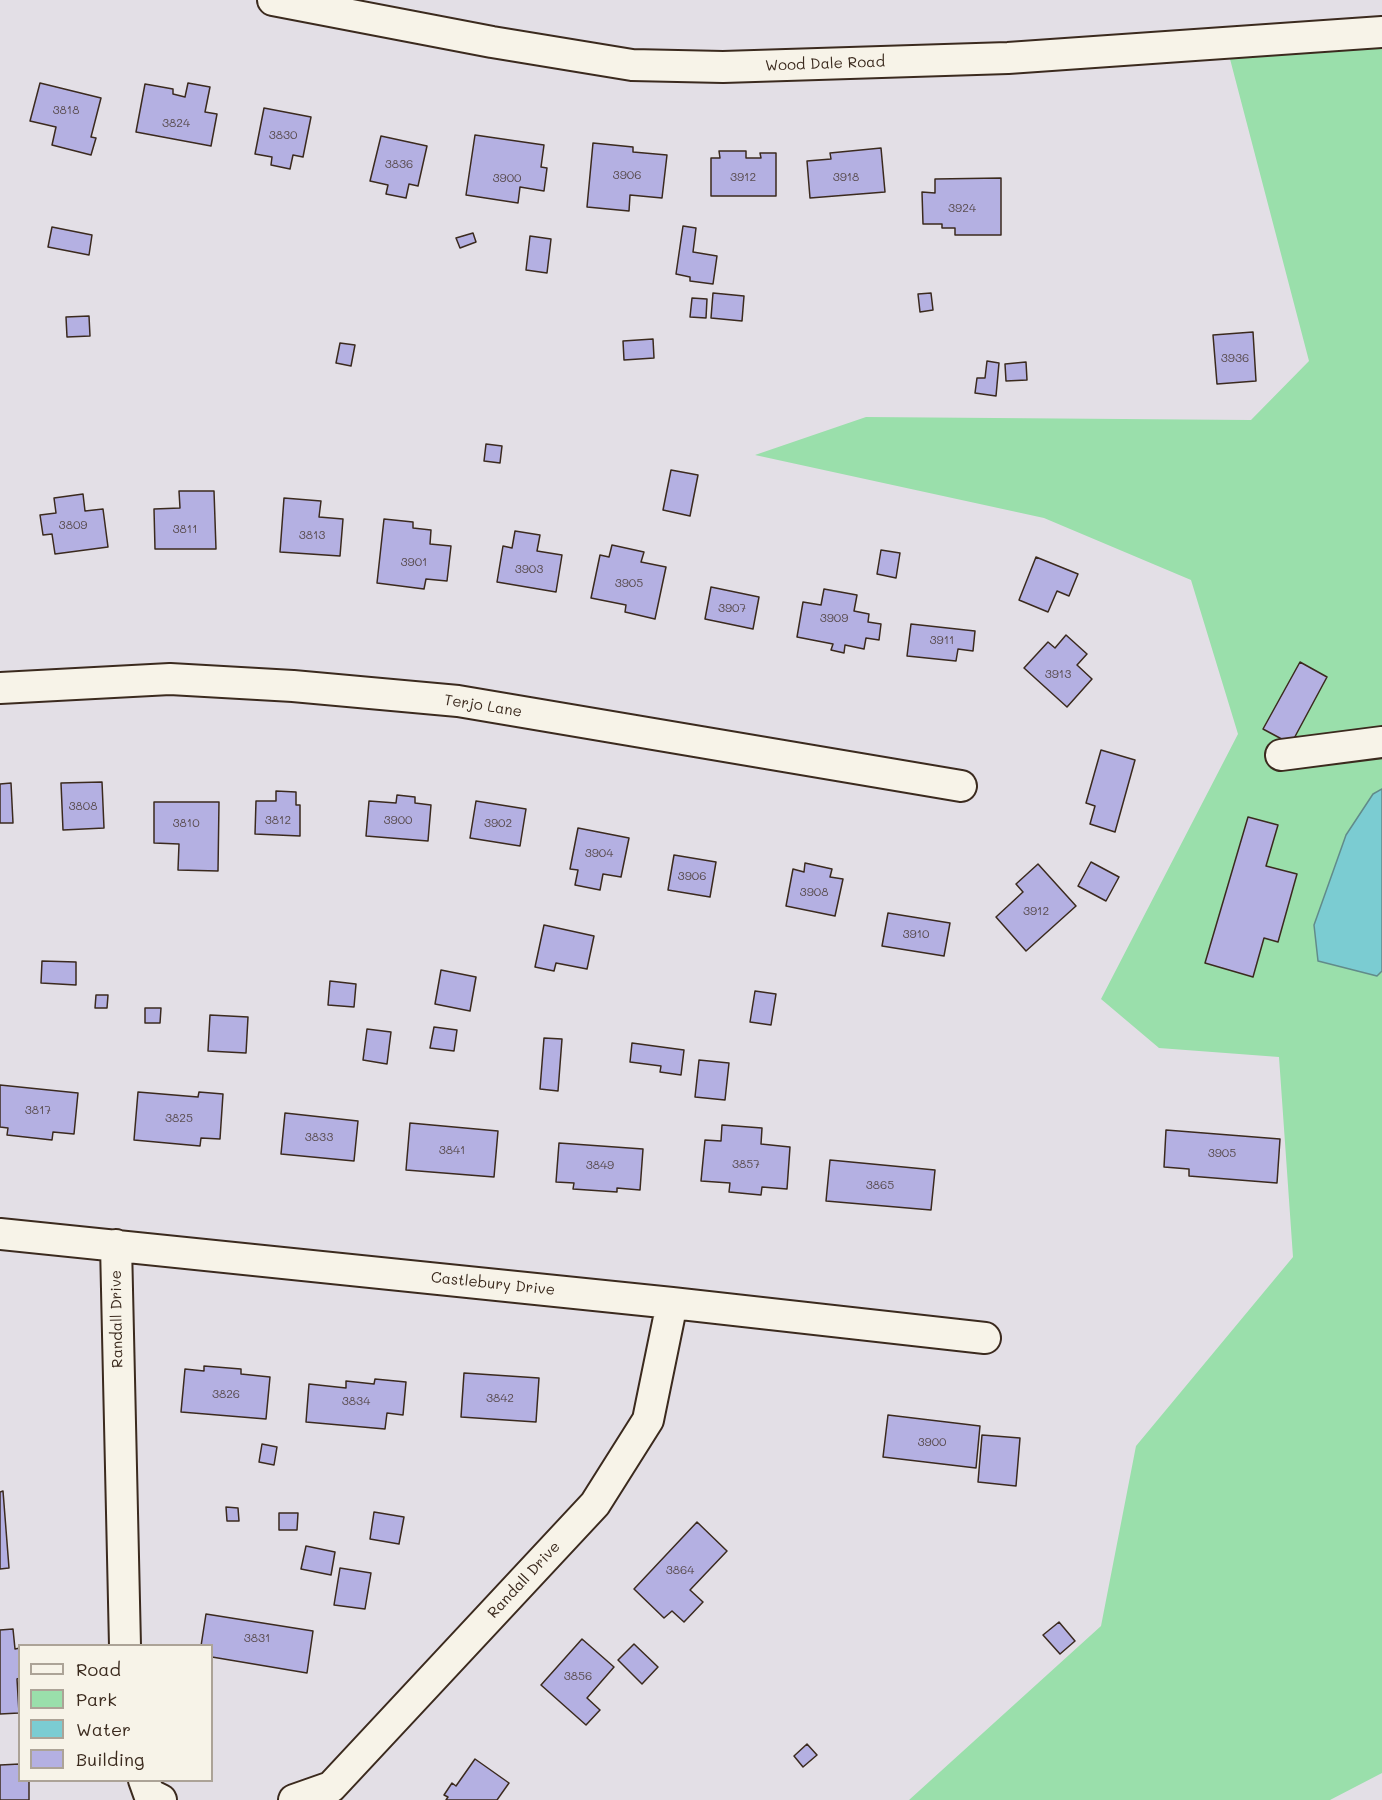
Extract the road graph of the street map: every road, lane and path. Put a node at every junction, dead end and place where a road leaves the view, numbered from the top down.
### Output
1 (273, 0) edge
2 (1382, 32) edge
3 (0, 688) edge
4 (1382, 741) edge
5 (1281, 755) dead end
6 (961, 786) dead end
7 (0, 1234) edge
8 (116, 1245) junction
9 (672, 1303) junction
10 (985, 1338) dead end
11 (125, 1644) edge
12 (145, 1782) edge
13 (161, 1800) edge
14 (294, 1800) edge

1 - 2 street, Wood Dale Road
3 - 6 street, Terjo Lane
4 - 5 street
7 - 8 street, Castlebury Drive
8 - 9 street, Castlebury Drive
8 - 11 street, Randall Drive
9 - 10 street, Castlebury Drive
9 - 14 street, Randall Drive
12 - 13 street

